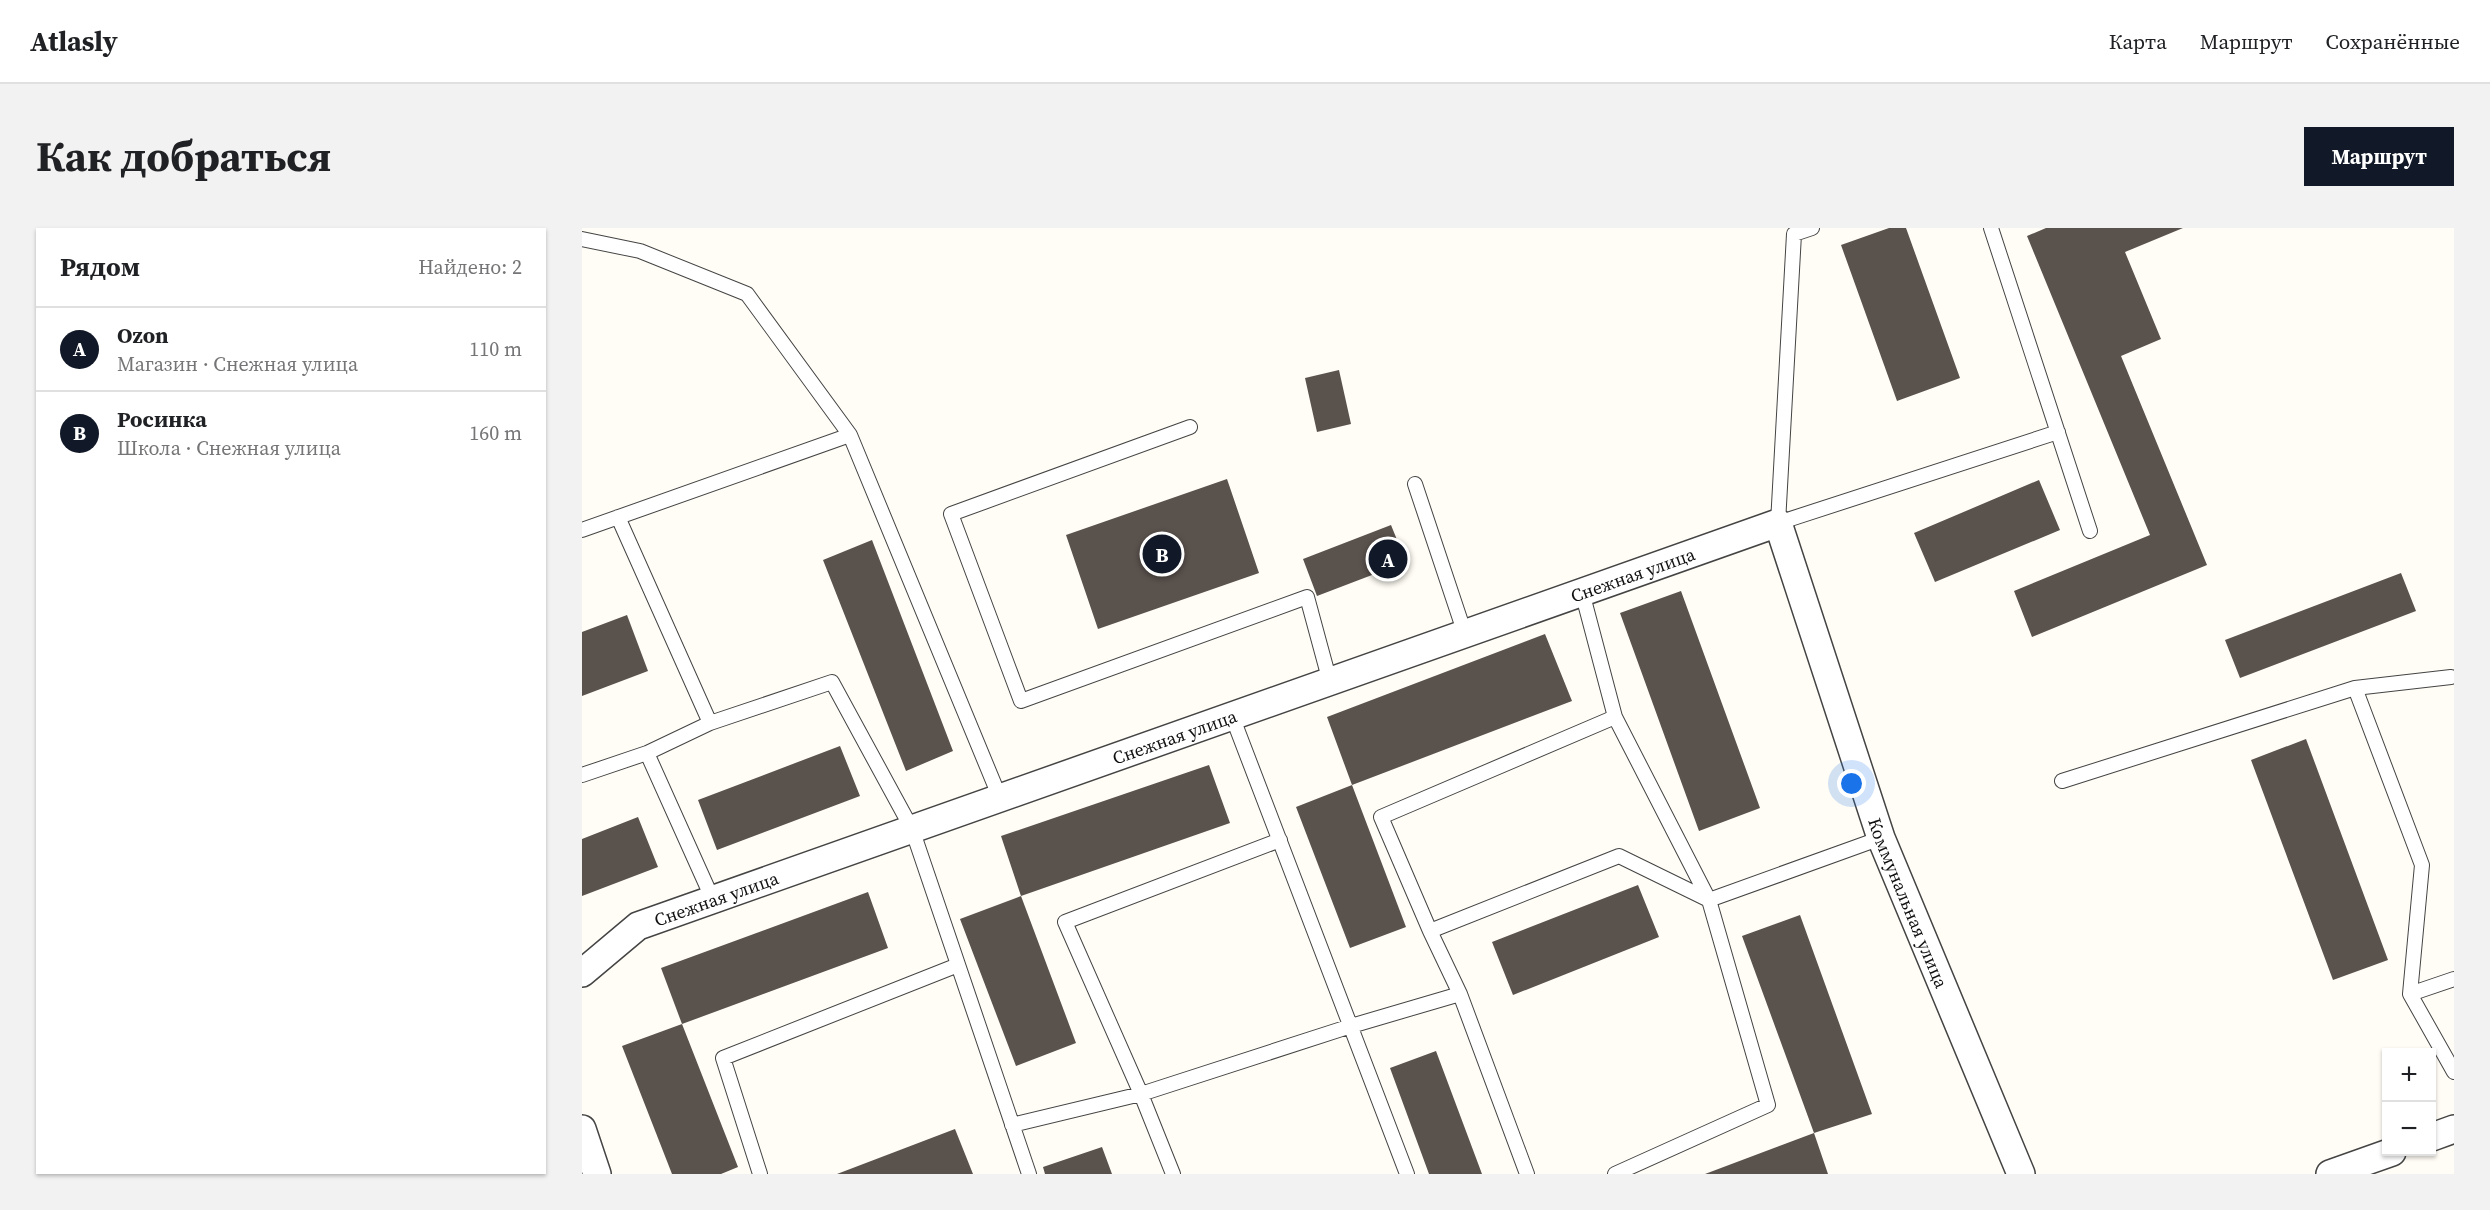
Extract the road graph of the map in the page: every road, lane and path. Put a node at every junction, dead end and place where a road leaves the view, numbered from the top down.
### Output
1 (1812, 228) edge
2 (1991, 228) edge
3 (1793, 231) edge
4 (582, 240) edge
5 (1190, 427) dead end
6 (2058, 432) junction
7 (850, 435) junction
8 (1415, 484) dead end
9 (618, 517) junction
10 (1778, 523) junction
11 (582, 530) edge
12 (2090, 531) dead end
13 (1582, 592) junction
14 (1466, 634) junction
15 (2451, 677) dead end
16 (1330, 681) junction
17 (2355, 688) junction
18 (1232, 716) junction
19 (1615, 717) junction
20 (710, 723) junction
21 (647, 753) junction
22 (582, 775) edge
23 (2062, 781) dead end
24 (1000, 798) junction
25 (912, 829) junction
26 (1881, 838) junction
27 (1280, 840) junction
28 (713, 900) junction
29 (1709, 900) junction
30 (1430, 931) junction
31 (958, 965) junction
32 (582, 973) edge
33 (2454, 979) edge
34 (1460, 994) junction
35 (2410, 994) junction
36 (1351, 1026) junction
37 (2454, 1072) edge
38 (1141, 1094) junction
39 (1012, 1125) junction
40 (582, 1129) edge
41 (2454, 1129) edge
42 (2436, 1136) edge
43 (2382, 1156) edge
44 (597, 1174) edge
45 (760, 1174) edge
46 (1029, 1174) edge
47 (1173, 1174) edge
48 (1407, 1174) edge
49 (1527, 1174) edge
50 (1615, 1174) edge
51 (2021, 1174) edge
52 (2330, 1174) edge

1 - 3 lane
2 - 6 lane
3 - 10 lane
4 - 7 lane
5 - 16 lane
6 - 10 lane
6 - 12 lane
7 - 9 lane
7 - 24 lane
8 - 14 lane
9 - 11 lane
9 - 20 lane
10 - 13 street, Снежная улица
10 - 26 street, Коммунальная улица
13 - 14 street, Снежная улица
13 - 19 lane
14 - 16 street, Снежная улица
15 - 17 lane
16 - 18 street, Снежная улица
17 - 23 lane
17 - 35 lane
18 - 24 street, Снежная улица
18 - 27 lane
19 - 29 lane
19 - 30 lane
20 - 21 lane
20 - 25 lane
21 - 22 lane
21 - 28 lane
24 - 25 street, Снежная улица
25 - 28 street, Снежная улица
25 - 31 lane
26 - 29 lane
26 - 51 street, Коммунальная улица
27 - 36 lane
27 - 38 lane
28 - 32 street, Снежная улица
29 - 30 lane
29 - 50 lane
30 - 34 lane
31 - 39 lane
31 - 45 lane
33 - 35 lane
34 - 36 lane
34 - 49 lane
35 - 37 lane
36 - 38 lane
36 - 48 lane
38 - 39 lane
38 - 47 lane
39 - 46 lane
40 - 44 street
41 - 42 street
43 - 52 street

